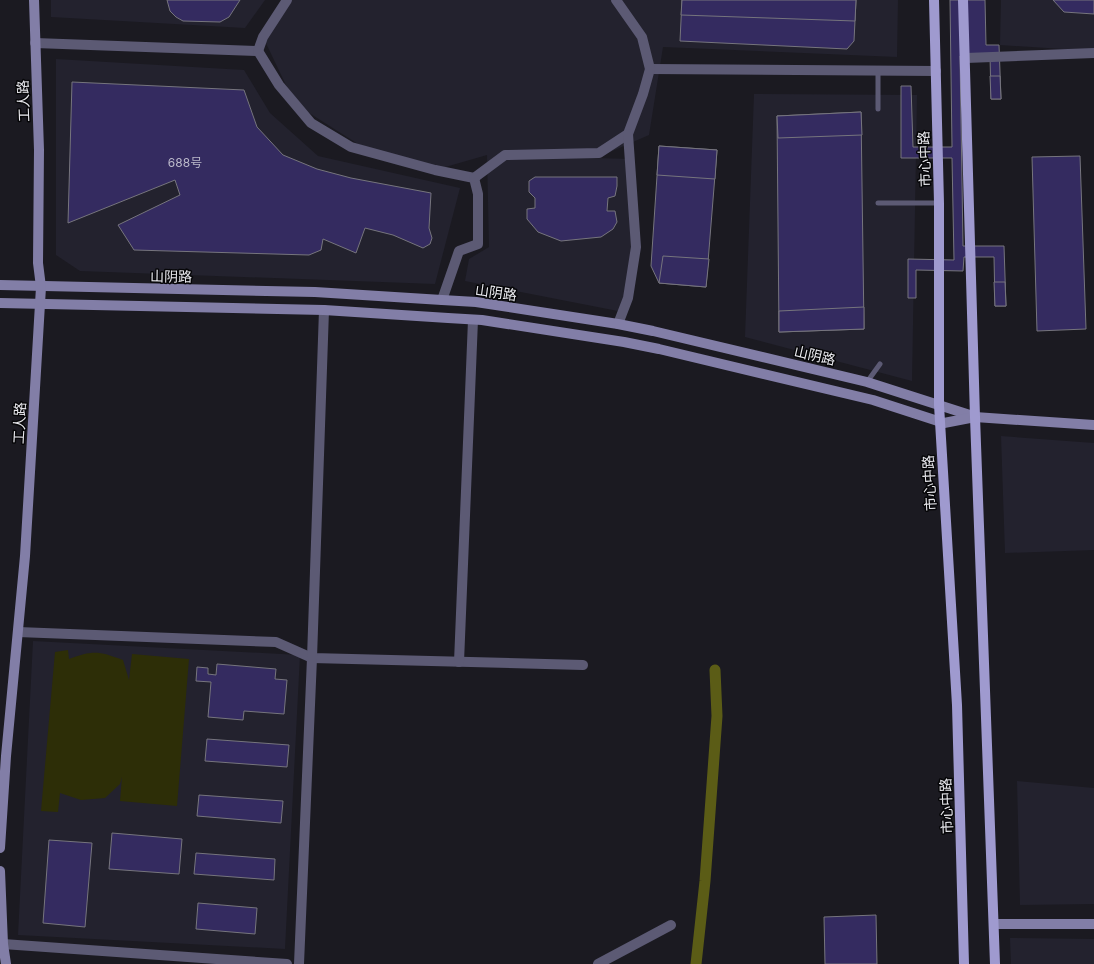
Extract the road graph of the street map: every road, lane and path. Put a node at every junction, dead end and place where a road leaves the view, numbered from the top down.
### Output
1 (34, 0) edge
2 (287, 0) edge
3 (616, 0) edge
4 (934, 0) edge
5 (964, 0) edge
6 (35, 43) junction
7 (258, 51) junction
8 (1094, 54) edge
9 (966, 58) junction
10 (650, 69) junction
11 (878, 70) junction
12 (936, 71) junction
13 (878, 109) dead end
14 (628, 134) junction
15 (474, 178) junction
16 (878, 203) dead end
17 (939, 203) junction
18 (0, 286) edge
19 (41, 287) junction
20 (442, 300) junction
21 (0, 303) edge
22 (40, 304) junction
23 (324, 310) junction
24 (473, 320) junction
25 (618, 324) junction
26 (880, 364) dead end
27 (867, 382) junction
28 (939, 405) junction
29 (975, 417) junction
30 (940, 421) junction
31 (1094, 425) edge
32 (18, 632) junction
33 (312, 658) junction
34 (459, 662) junction
35 (583, 666) dead end
36 (0, 848) edge
37 (0, 871) edge
38 (994, 924) junction
39 (1090, 924) edge
40 (672, 925) dead end
41 (3, 944) junction
42 (6, 964) edge
43 (287, 964) edge
44 (299, 964) edge
45 (598, 964) edge
46 (964, 964) edge
47 (995, 964) edge

1 - 6 main road, 工人路
2 - 7 street
3 - 10 street
4 - 12 main road, 市心中路
5 - 9 main road
6 - 7 street
6 - 19 main road, 工人路
7 - 15 street
8 - 9 street
9 - 29 main road
10 - 11 street
10 - 14 street
11 - 12 street
11 - 13 lane
12 - 17 main road, 市心中路
14 - 15 street
14 - 25 street
15 - 20 street
16 - 17 lane
17 - 28 main road, 市心中路
18 - 19 main road, 山阴路
19 - 20 main road, 山阴路
19 - 22 main road, 工人路
20 - 25 main road, 山阴路
21 - 22 main road, 山阴路
22 - 23 main road, 山阴路
22 - 32 main road, 工人路
23 - 24 main road, 山阴路
23 - 33 street
24 - 30 main road, 山阴路
24 - 34 street
25 - 27 main road, 山阴路
26 - 27 lane
27 - 28 main road, 山阴路
28 - 29 main road, 山阴路
28 - 30 main road, 市心中路
29 - 30 main road, 山阴路
29 - 31 main road, 山阴路
29 - 38 main road
30 - 46 main road, 市心中路
32 - 33 street
32 - 36 main road, 工人路
33 - 34 street
33 - 44 street
34 - 35 street
37 - 41 main road
38 - 39 main road
38 - 47 main road
40 - 45 street
41 - 42 main road
41 - 43 street

